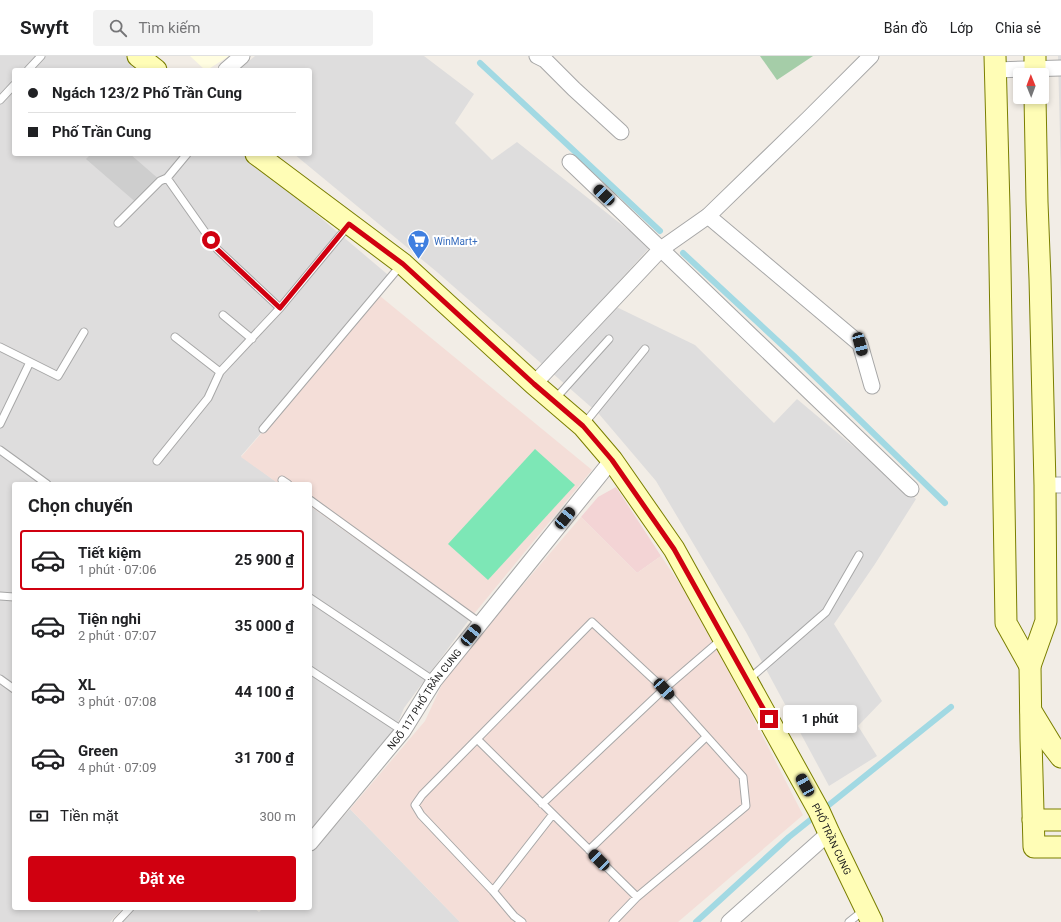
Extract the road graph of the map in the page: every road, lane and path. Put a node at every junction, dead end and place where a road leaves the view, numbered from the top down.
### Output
1 (41, 56) edge
2 (138, 56) edge
3 (242, 56) edge
4 (537, 56) edge
5 (871, 56) edge
6 (995, 63) edge
7 (1035, 67) edge
8 (30, 68) edge
9 (153, 68) edge
10 (228, 68) edge
11 (1061, 68) edge
12 (12, 87) edge
13 (0, 100) edge
14 (1036, 104) edge
15 (620, 132) dead end
16 (184, 156) edge
17 (259, 156) edge
18 (570, 162) dead end
19 (167, 178) junction
20 (708, 216) junction
21 (118, 223) dead end
22 (349, 224) junction
23 (661, 250) junction
24 (403, 264) junction
25 (280, 308) junction
26 (223, 315) dead end
27 (84, 332) dead end
28 (175, 337) dead end
29 (252, 339) junction
30 (609, 339) dead end
31 (0, 347) edge
32 (645, 349) dead end
33 (30, 362) junction
34 (220, 372) junction
35 (534, 384) junction
36 (872, 386) dead end
37 (554, 400) junction
38 (0, 424) edge
39 (583, 426) junction
40 (264, 429) dead end
41 (0, 450) edge
42 (612, 460) junction
43 (156, 461) dead end
44 (44, 482) edge
45 (1053, 485) edge
46 (911, 489) dead end
47 (312, 501) edge
48 (860, 555) dead end
49 (0, 596) edge
50 (12, 597) edge
51 (312, 599) edge
52 (480, 623) junction
53 (724, 638) junction
54 (1030, 666) junction
55 (312, 671) edge
56 (0, 679) edge
57 (748, 680) junction
58 (434, 681) junction
59 (12, 689) edge
60 (664, 689) junction
61 (1030, 710) junction
62 (403, 731) junction
63 (706, 737) junction
64 (477, 739) junction
65 (1061, 758) edge
66 (542, 804) junction
67 (553, 814) junction
68 (1033, 820) junction
69 (1061, 820) edge
70 (825, 824) junction
71 (312, 841) edge
72 (1061, 846) edge
73 (589, 850) junction
74 (494, 891) junction
75 (637, 897) junction
76 (128, 910) edge
77 (869, 916) edge
78 (117, 922) edge
79 (522, 922) edge
80 (613, 922) edge
81 (728, 922) edge
82 (849, 922) edge

1 - 8 lane
2 - 9 street
3 - 10 street
4 - 15 street
5 - 20 street
6 - 7 street
6 - 54 street
7 - 11 street
12 - 13 lane
14 - 45 street
16 - 19 lane
17 - 22 street, PHỐ TRẦN CUNG
18 - 23 street
19 - 21 lane
19 - 25 lane
20 - 23 street
20 - 36 street
22 - 24 street, PHỐ TRẦN CUNG
22 - 25 lane
23 - 35 street
23 - 46 street
24 - 35 street, PHỐ TRẦN CUNG
24 - 40 lane
25 - 29 lane
26 - 29 lane
27 - 33 lane
28 - 34 lane
29 - 34 lane
30 - 37 lane
31 - 33 lane
32 - 39 lane
33 - 38 lane
34 - 43 lane
35 - 37 street, PHỐ TRẦN CUNG
37 - 39 street, PHỐ TRẦN CUNG
39 - 42 street, PHỐ TRẦN CUNG
41 - 44 lane
42 - 52 street, NGÕ 117 PHỐ TRẦN CUNG
42 - 53 street, PHỐ TRẦN CUNG
45 - 54 street
47 - 52 lane
48 - 57 lane
49 - 50 lane
51 - 58 lane
52 - 58 street, NGÕ 117 PHỐ TRẦN CUNG
53 - 57 street, PHỐ TRẦN CUNG
53 - 60 lane
54 - 61 street
55 - 62 lane
56 - 59 lane
57 - 70 street, PHỐ TRẦN CUNG
58 - 62 street, NGÕ 117 PHỐ TRẦN CUNG
60 - 63 lane
60 - 64 lane
60 - 66 lane
61 - 65 street
61 - 68 street
62 - 71 street, NGÕ 117 PHỐ TRẦN CUNG
63 - 73 lane
63 - 75 lane
64 - 66 lane
64 - 74 lane
66 - 67 lane
67 - 73 lane
67 - 74 lane
68 - 69 street
68 - 72 street
70 - 77 street, PHỐ TRẦN CUNG
70 - 81 street
73 - 75 lane
74 - 79 lane
75 - 80 lane
76 - 78 lane
77 - 82 lane

